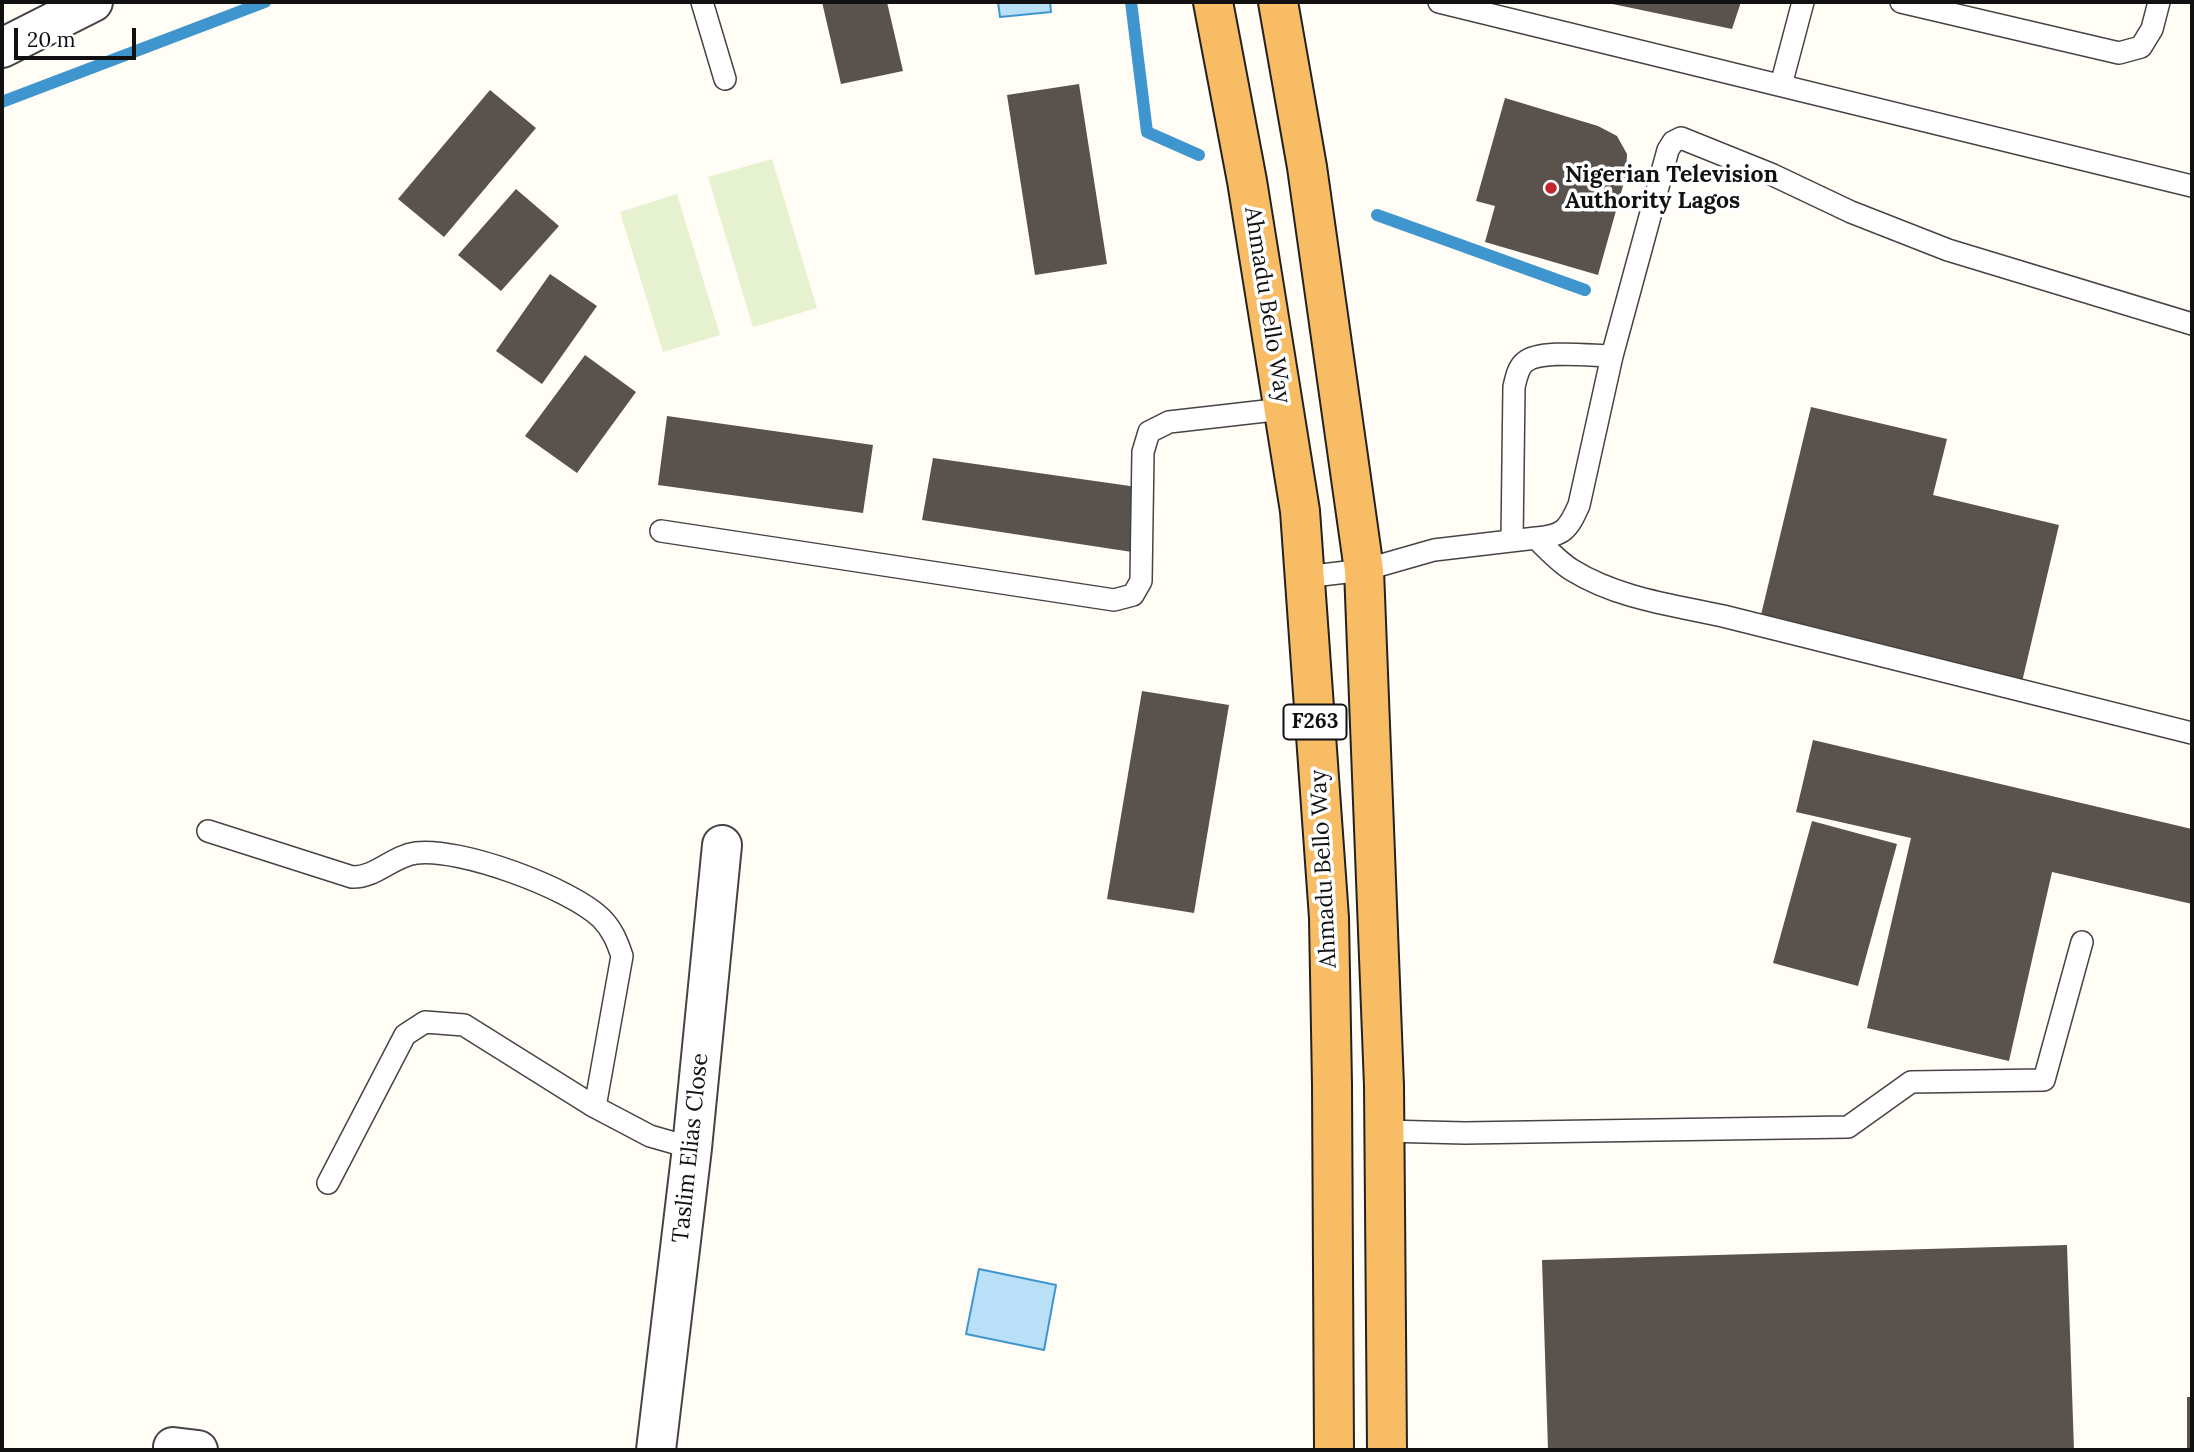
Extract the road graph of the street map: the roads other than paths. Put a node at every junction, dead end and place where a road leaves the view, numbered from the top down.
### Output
1 (93, 2) edge
2 (702, 2) edge
3 (1213, 2) edge
4 (1278, 2) edge
5 (1439, 2) edge
6 (1803, 2) edge
7 (1905, 2) edge
8 (2159, 2) edge
9 (2, 48) edge
10 (725, 79) dead end
11 (1781, 85) junction
12 (2192, 186) edge
13 (2192, 324) edge
14 (1612, 356) junction
15 (1283, 409) junction
16 (661, 531) dead end
17 (1536, 538) junction
18 (1511, 540) junction
19 (1364, 570) junction
20 (1304, 577) junction
21 (2192, 733) edge
22 (208, 831) dead end
23 (722, 845) dead end
24 (2082, 942) dead end
25 (1381, 1002) junction
26 (1331, 1003) junction
27 (595, 1107) junction
28 (1384, 1131) junction
29 (692, 1148) junction
30 (328, 1183) dead end
31 (656, 1450) edge
32 (1334, 1450) edge
33 (1387, 1450) edge

1 - 9 street
2 - 10 lane
3 - 15 highway, Ahmadu Bello Way / F263
4 - 19 highway, F263
5 - 11 lane
6 - 11 lane
7 - 8 lane
11 - 12 lane
13 - 14 lane
14 - 17 lane
14 - 18 lane
15 - 16 lane
15 - 20 highway, Ahmadu Bello Way / F263
17 - 18 lane
17 - 21 lane
18 - 19 lane
19 - 20 lane
19 - 25 highway, F263
20 - 26 highway, Ahmadu Bello Way / F263
22 - 27 lane
23 - 29 street, Taslim Elias Close
24 - 28 lane
25 - 26 highway
25 - 28 highway, F263
26 - 32 highway, Ahmadu Bello Way / F263
27 - 29 lane
27 - 30 lane
28 - 33 highway, F263
29 - 31 street, Taslim Elias Close

